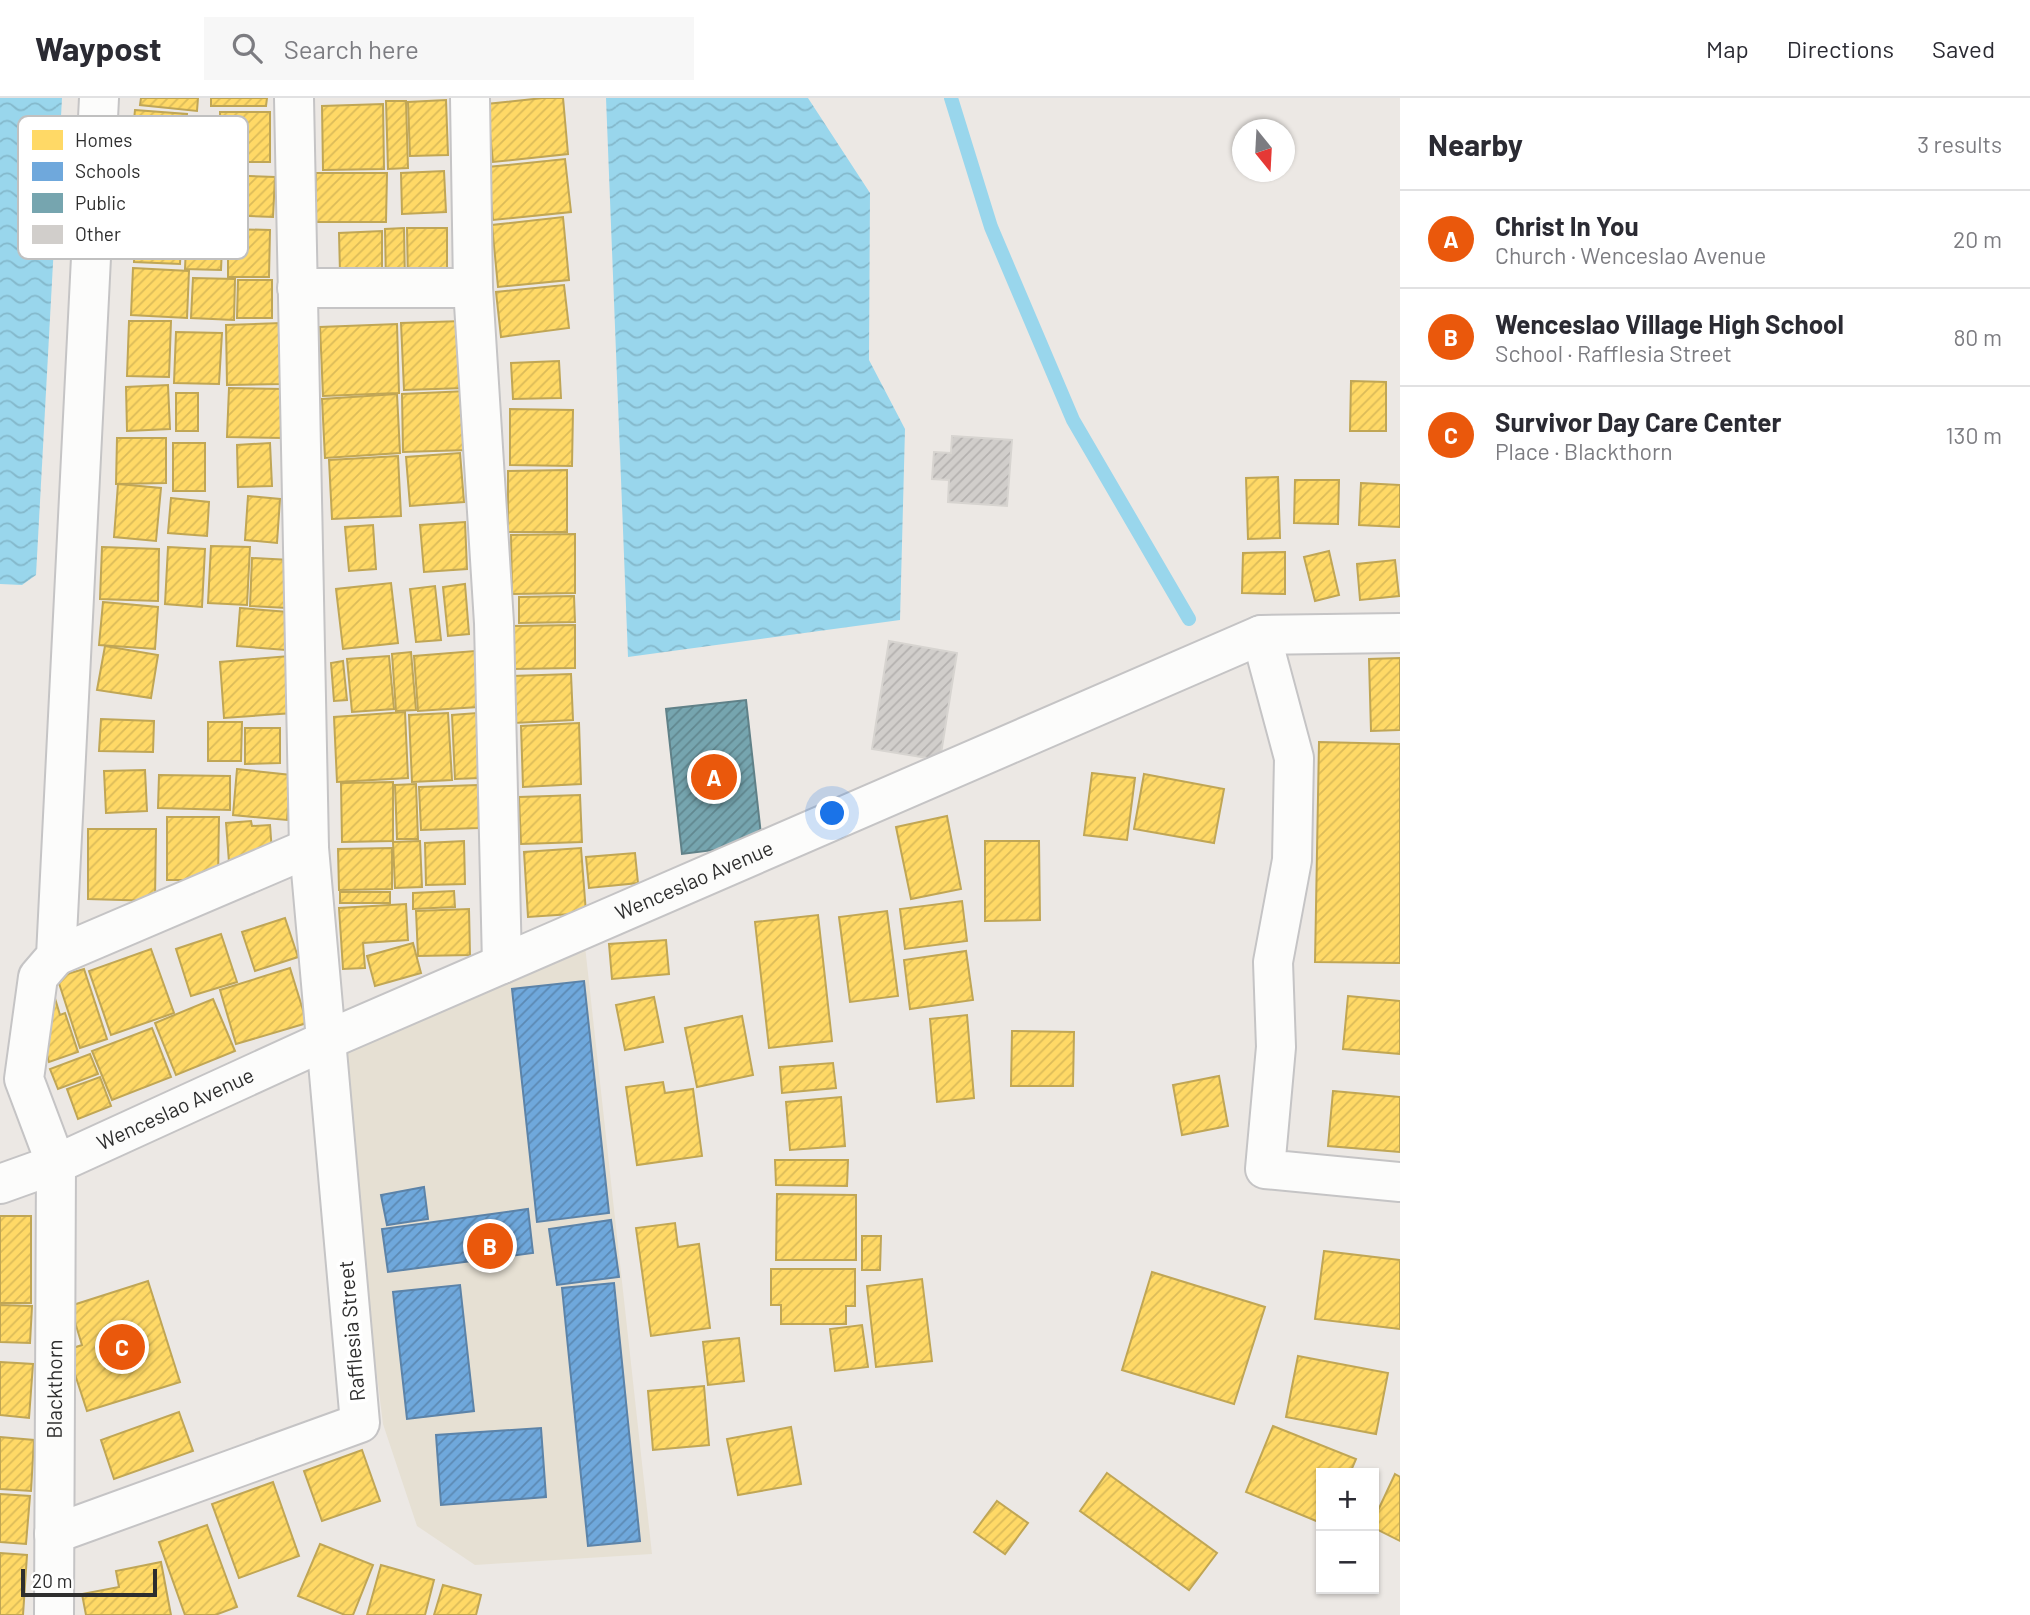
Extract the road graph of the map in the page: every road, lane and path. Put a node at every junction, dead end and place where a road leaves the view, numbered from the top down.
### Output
1 (99, 98) edge
2 (294, 98) edge
3 (470, 98) edge
4 (98, 116) edge
5 (91, 259) edge
6 (297, 288) junction
7 (473, 288) junction
8 (1400, 634) edge
9 (1261, 635) junction
10 (309, 848) junction
11 (56, 956) junction
12 (502, 964) junction
13 (327, 1040) junction
14 (56, 1164) junction
15 (1400, 1182) edge
16 (0, 1184) edge
17 (54, 1534) junction
18 (54, 1615) edge

1 - 4 street
2 - 6 street
3 - 7 street
5 - 11 street
6 - 7 street
6 - 10 street
7 - 12 street
8 - 9 street, Wenceslao Avenue
9 - 12 street, Wenceslao Avenue
9 - 15 street
10 - 11 street
10 - 13 street
11 - 14 street
12 - 13 street, Wenceslao Avenue
13 - 14 street, Wenceslao Avenue
13 - 17 street, Rafflesia Street
14 - 16 street, Wenceslao Avenue
14 - 17 street, Blackthorn
17 - 18 street, Blackthorn

